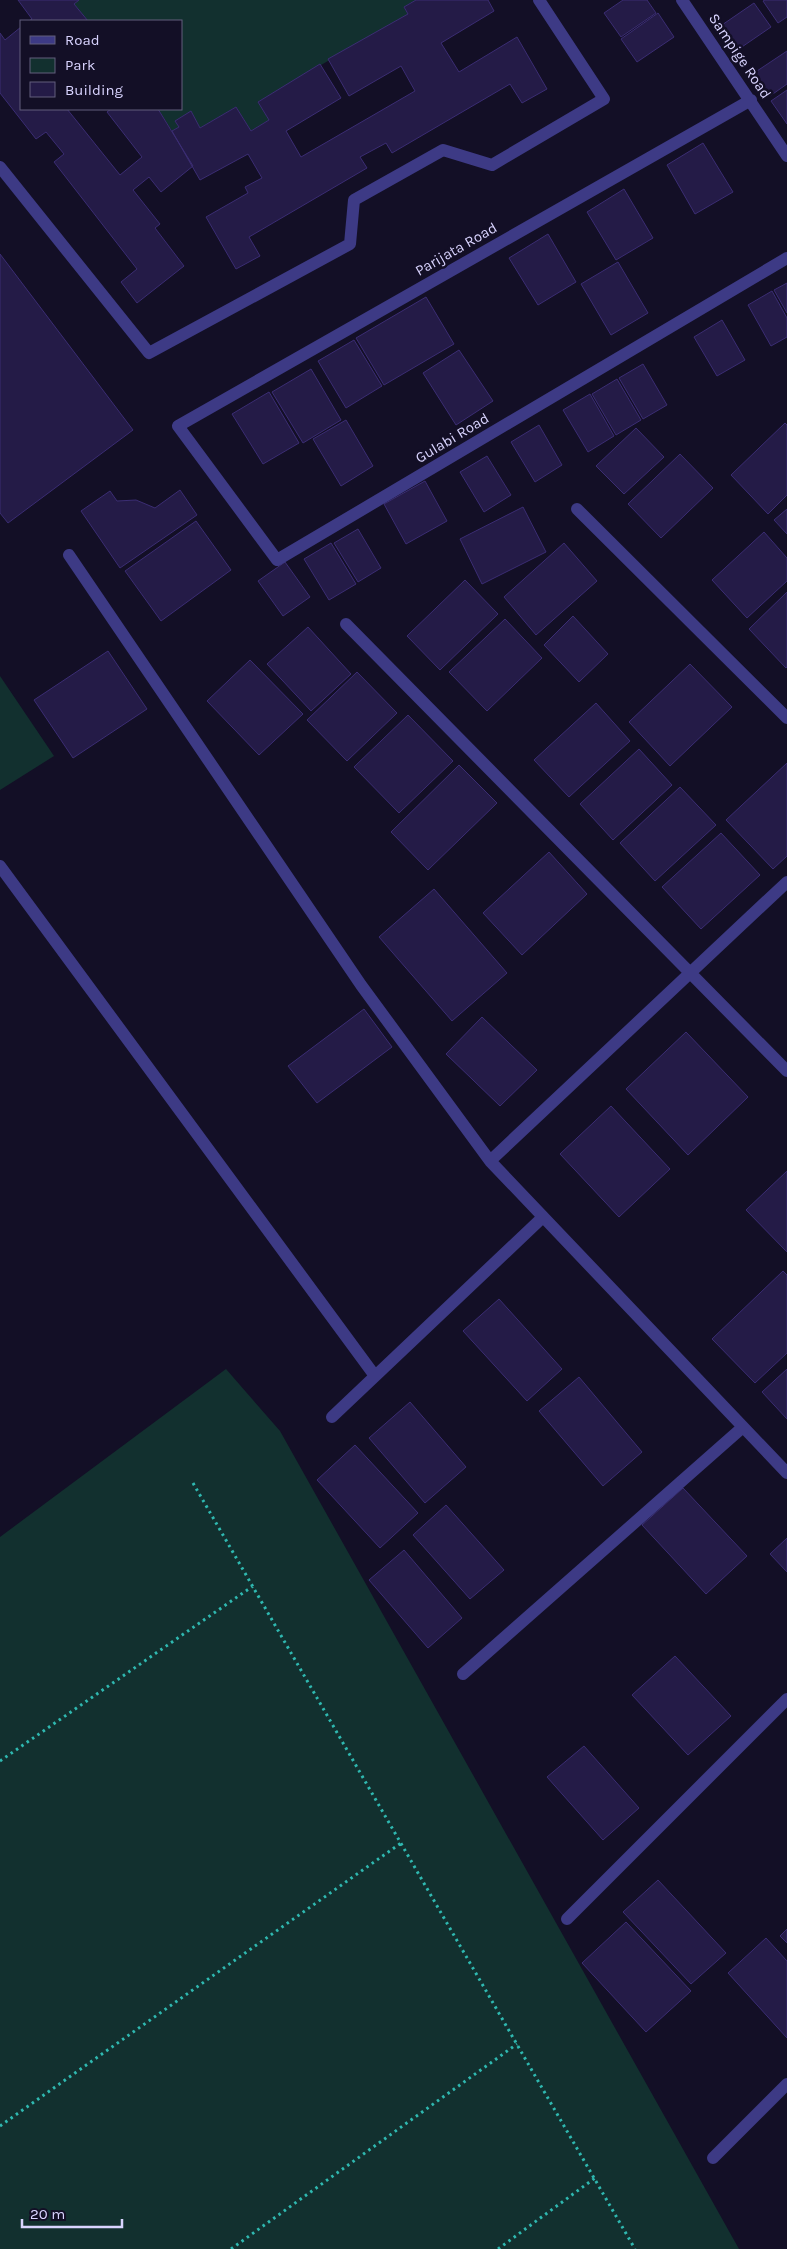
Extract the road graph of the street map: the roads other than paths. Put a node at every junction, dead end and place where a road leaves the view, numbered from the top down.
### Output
1 (539, 0) edge
2 (682, 0) edge
3 (751, 100) junction
4 (787, 156) edge
5 (0, 167) edge
6 (787, 258) edge
7 (178, 426) joint
8 (576, 509) dead end
9 (69, 555) dead end
10 (346, 624) dead end
11 (787, 718) edge
12 (0, 866) edge
13 (787, 882) edge
14 (690, 975) junction
15 (787, 1071) edge
16 (490, 1161) junction
17 (543, 1217) junction
18 (375, 1376) junction
19 (332, 1417) dead end
20 (743, 1427) junction
21 (787, 1473) edge
22 (463, 1674) dead end
23 (787, 1699) edge
24 (566, 1919) dead end
25 (787, 2084) edge
26 (713, 2158) dead end

1 - 5 street
2 - 3 street, Sampige Road
3 - 4 street, Sampige Road
3 - 7 street, Parijata Road
6 - 7 street, Gulabi Road
8 - 11 street
9 - 16 street
10 - 14 street
12 - 18 street
13 - 14 street
14 - 15 street
14 - 16 street
16 - 17 street
17 - 18 street
17 - 20 street
18 - 19 street
20 - 21 street
20 - 22 street
23 - 24 street
25 - 26 street

